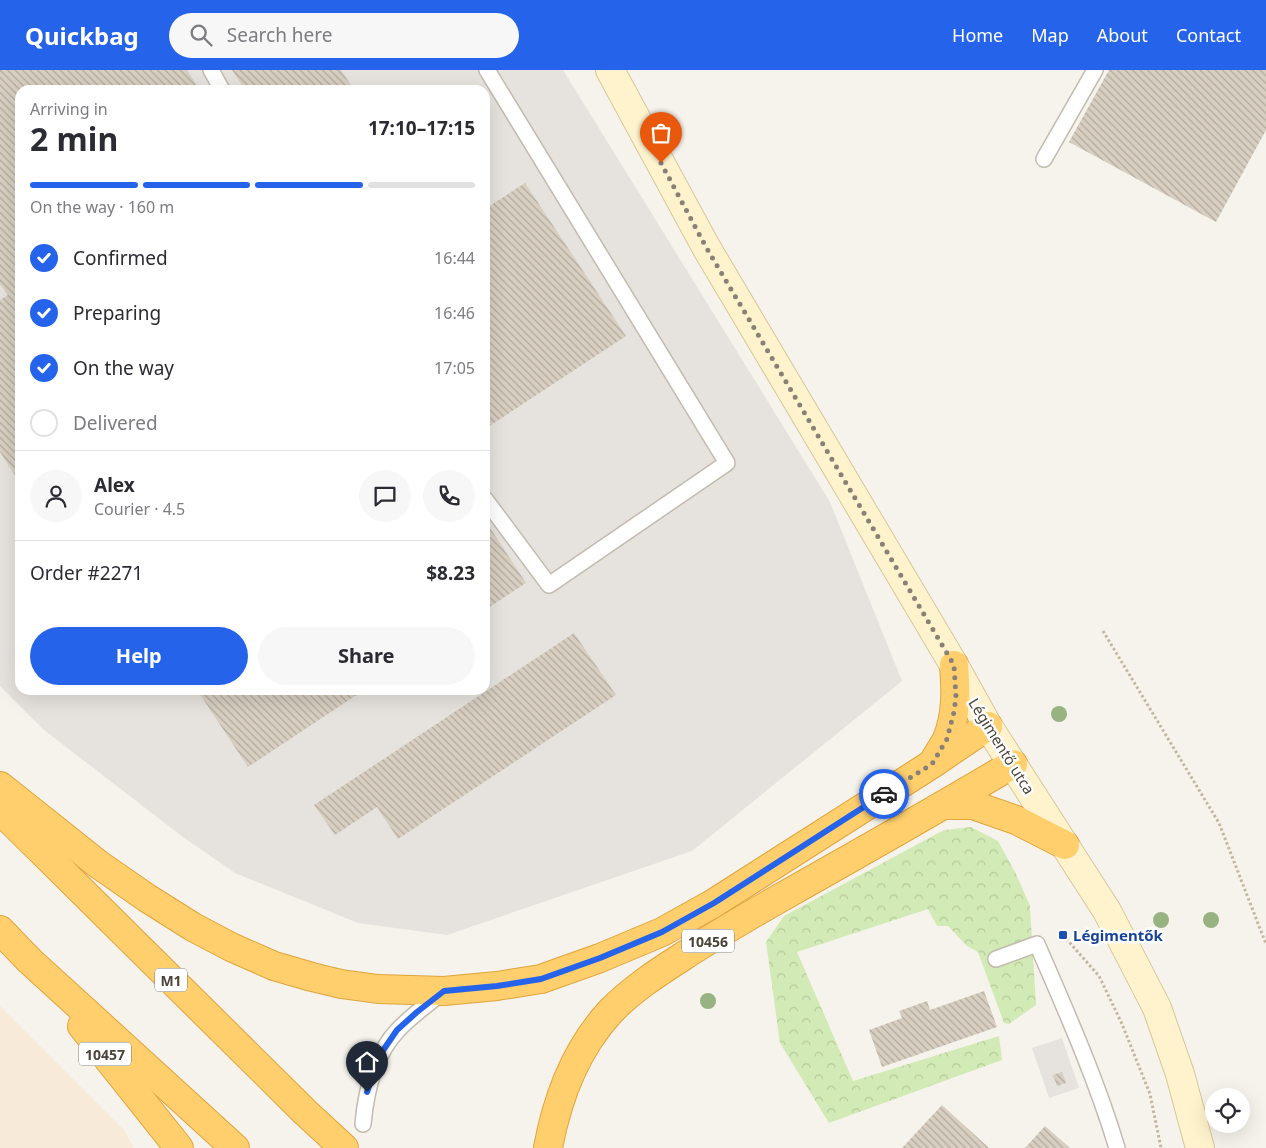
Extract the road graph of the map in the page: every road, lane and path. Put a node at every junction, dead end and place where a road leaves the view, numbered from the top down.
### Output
1 (211, 70) edge
2 (487, 70) edge
3 (610, 70) edge
4 (1095, 70) edge
5 (219, 85) edge
6 (1044, 159) dead end
7 (490, 506) edge
8 (1103, 631) dead end
9 (954, 665) junction
10 (988, 726) junction
11 (932, 764) junction
12 (1013, 764) junction
13 (0, 786) edge
14 (944, 805) junction
15 (0, 810) edge
16 (1065, 844) junction
17 (0, 930) edge
18 (1063, 935) dead end
19 (1266, 944) edge
20 (996, 959) dead end
21 (30, 961) junction
22 (444, 991) junction
23 (364, 1124) dead end
24 (179, 1148) edge
25 (235, 1148) edge
26 (344, 1148) edge
27 (548, 1148) edge
28 (1117, 1148) edge
29 (1161, 1148) edge
30 (1200, 1148) edge

1 - 5 lane
2 - 7 lane
3 - 9 main road, Légimentő utca
4 - 6 lane
8 - 19 path
9 - 10 main road, Légimentő utca
9 - 11 highway
10 - 11 highway
10 - 12 main road, Légimentő utca
11 - 22 highway
12 - 14 highway, 10456
12 - 16 main road, Légimentő utca
13 - 22 highway
14 - 16 highway, 10456
14 - 27 highway, 10456
15 - 26 highway, M1
16 - 30 main road, Légimentő utca
17 - 21 highway
18 - 29 path
20 - 28 lane
21 - 24 highway, 10457
21 - 25 highway
22 - 23 lane

